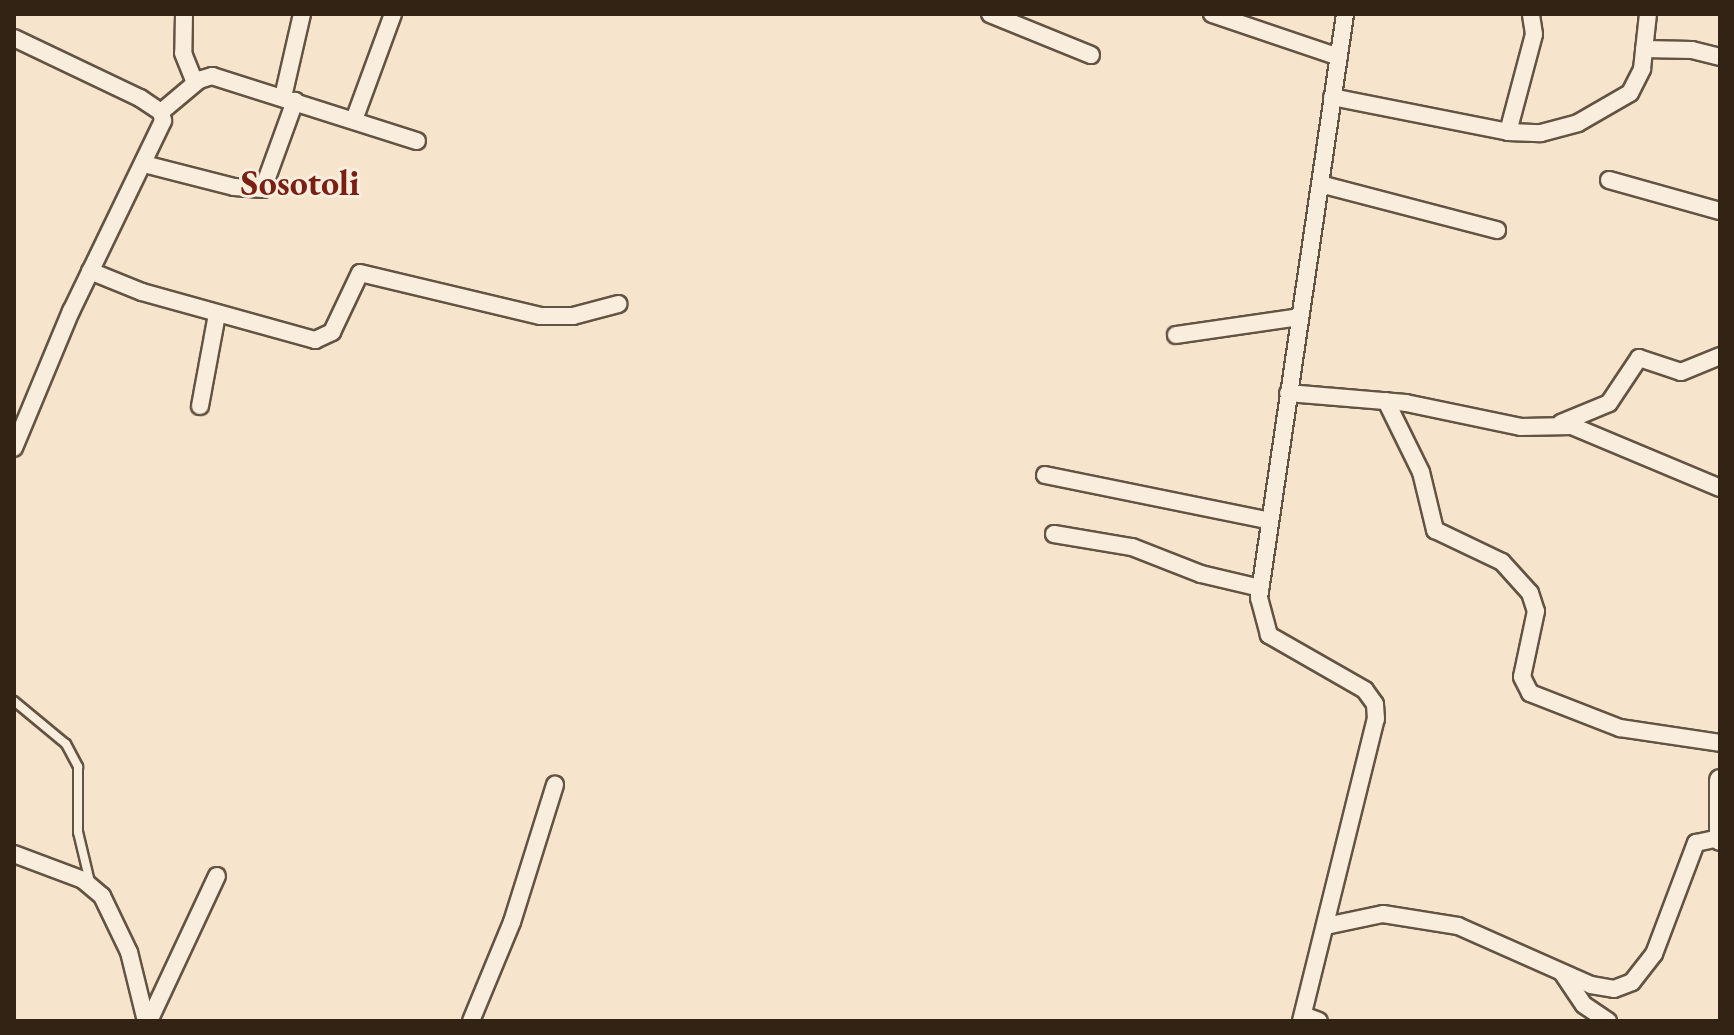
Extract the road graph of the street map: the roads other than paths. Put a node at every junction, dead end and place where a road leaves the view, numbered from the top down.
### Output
1 (184, 14) edge
2 (302, 14) edge
3 (393, 14) edge
4 (990, 14) edge
5 (1212, 14) edge
6 (1345, 14) edge
7 (1531, 14) edge
8 (1648, 14) edge
9 (14, 38) edge
10 (1644, 49) junction
11 (1091, 55) dead end
12 (1339, 57) junction
13 (1720, 57) edge
14 (195, 83) junction
15 (1332, 97) junction
16 (289, 99) junction
17 (161, 112) junction
18 (354, 120) junction
19 (1508, 132) junction
20 (417, 141) dead end
21 (144, 164) junction
22 (1609, 180) dead end
23 (1320, 184) junction
24 (1720, 211) edge
25 (1497, 230) dead end
26 (90, 271) junction
27 (618, 304) dead end
28 (217, 314) junction
29 (1300, 317) junction
30 (1176, 335) dead end
31 (1720, 356) edge
32 (1288, 393) junction
33 (1386, 401) junction
34 (200, 406) dead end
35 (1558, 424) junction
36 (15, 441) edge
37 (1045, 475) dead end
38 (1720, 488) edge
39 (1267, 520) junction
40 (1054, 534) dead end
41 (1260, 588) junction
42 (14, 701) edge
43 (1720, 743) edge
44 (1720, 780) edge
45 (555, 785) dead end
46 (1719, 839) edge
47 (14, 854) edge
48 (217, 876) dead end
49 (92, 887) junction
50 (1326, 926) junction
51 (1562, 972) junction
52 (1302, 1018) edge
53 (148, 1021) edge
54 (471, 1021) edge
55 (1319, 1021) edge
56 (1608, 1021) edge

1 - 14 street
2 - 16 street
3 - 18 street
4 - 11 street
5 - 12 street
6 - 12 street
7 - 19 street
8 - 10 street
9 - 17 street
10 - 13 street
10 - 19 street
12 - 15 street
14 - 16 street
14 - 17 street
15 - 19 street
15 - 23 street
16 - 18 street
16 - 21 street
17 - 21 street
18 - 20 street
21 - 26 street
22 - 24 street
23 - 25 street
23 - 29 street
26 - 28 street
26 - 36 street
27 - 28 street
28 - 34 street
29 - 30 street
29 - 32 street
31 - 35 street
32 - 33 street
32 - 39 street
33 - 35 street
33 - 43 street
35 - 38 street
37 - 39 street
39 - 41 street
40 - 41 street
41 - 50 street
42 - 49 lane
44 - 46 street
45 - 54 street
46 - 51 street
47 - 49 street
48 - 53 street
49 - 53 street
50 - 51 street
50 - 52 street
51 - 56 street
52 - 55 street

